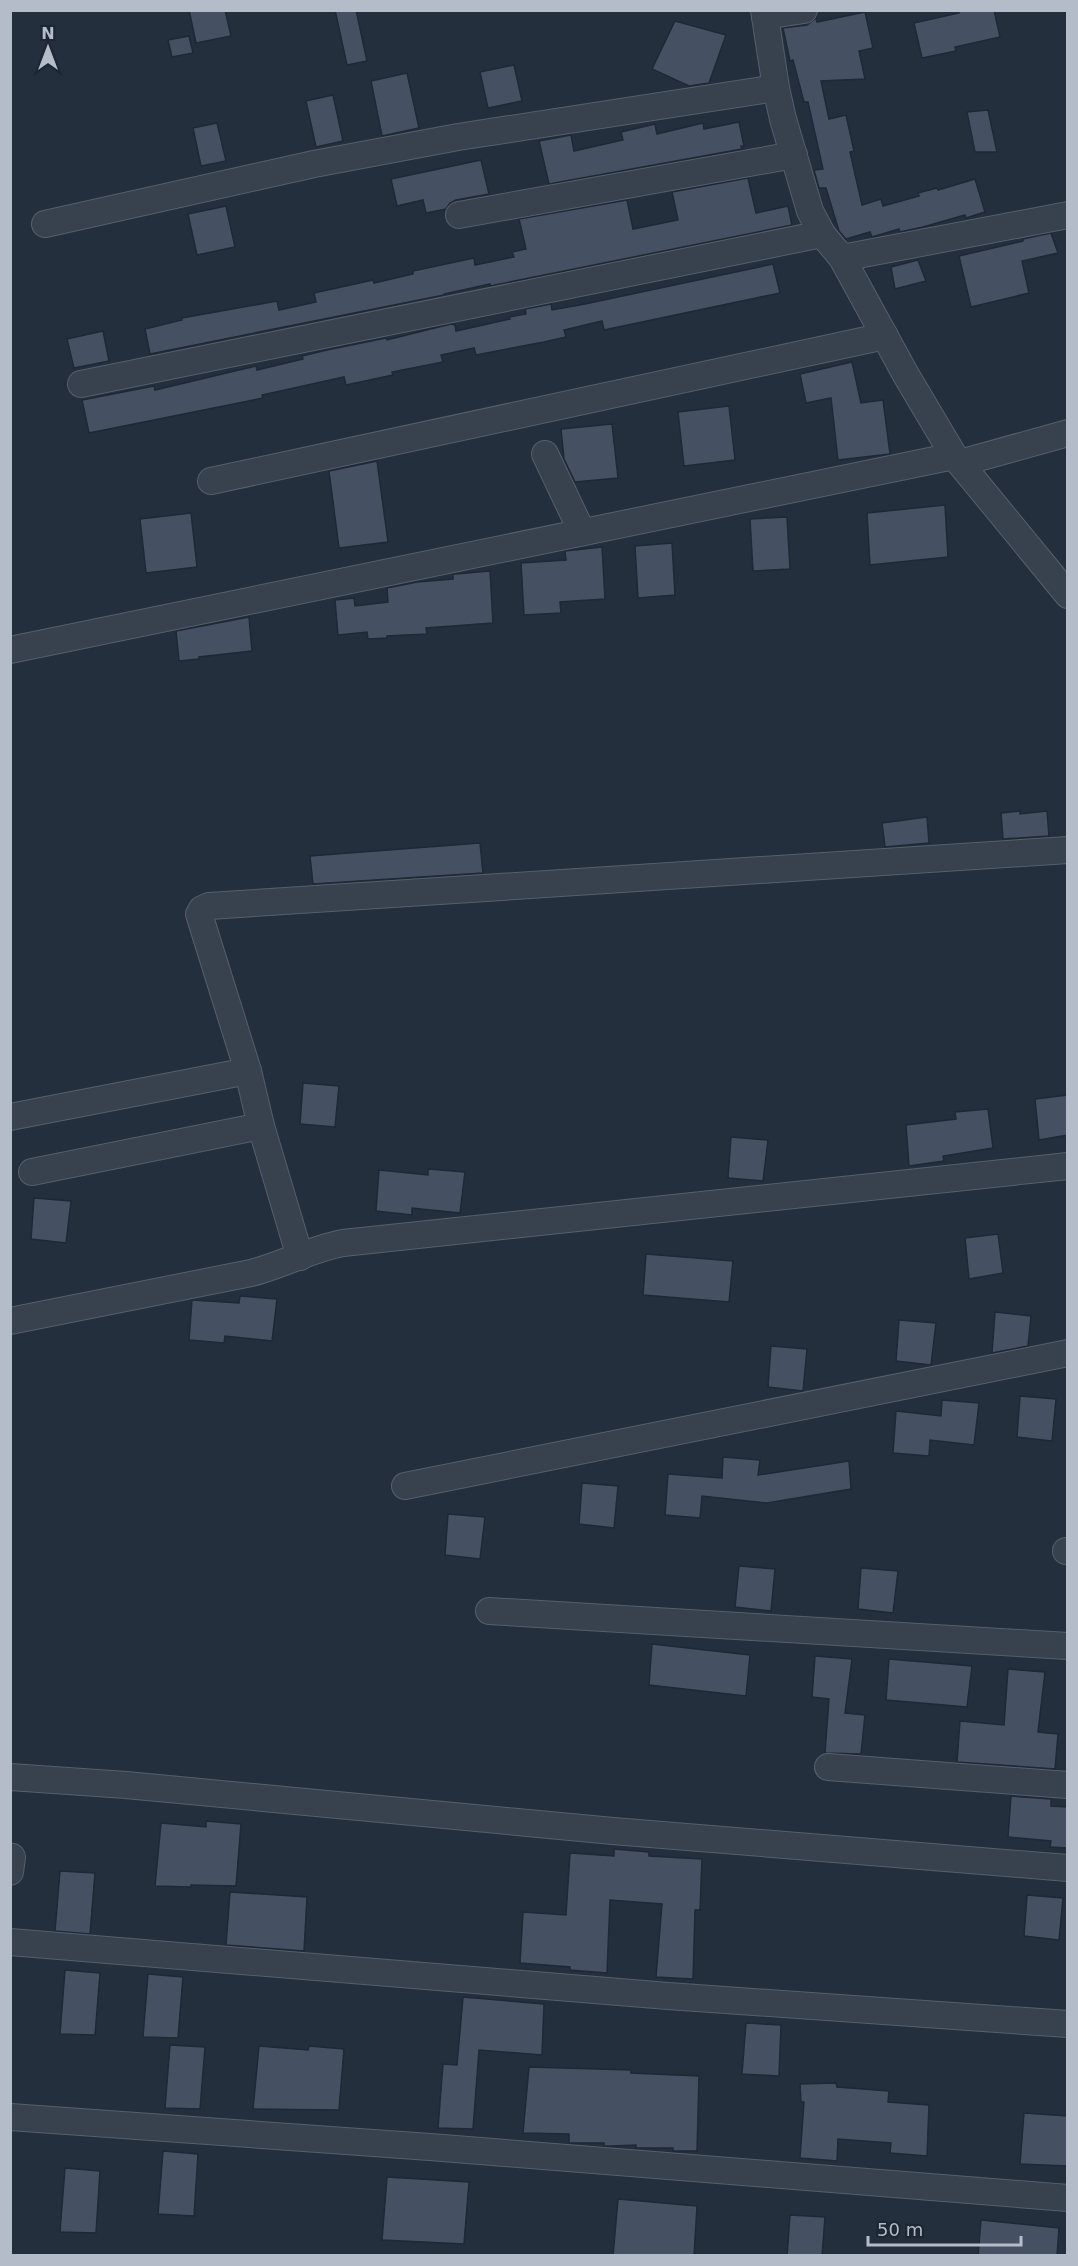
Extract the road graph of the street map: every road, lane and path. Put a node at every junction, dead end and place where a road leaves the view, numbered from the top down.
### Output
1 (804, 10) edge
2 (764, 13) edge
3 (776, 88) junction
4 (794, 155) junction
5 (459, 215) dead end
6 (1068, 215) edge
7 (45, 224) dead end
8 (822, 234) junction
9 (842, 258) junction
10 (885, 336) junction
11 (81, 384) dead end
12 (1068, 433) edge
13 (545, 454) dead end
14 (957, 460) junction
15 (211, 481) dead end
16 (582, 532) junction
17 (1064, 584) edge
18 (10, 650) edge
19 (1068, 850) edge
20 (248, 1071) junction
21 (10, 1117) edge
22 (261, 1126) junction
23 (1068, 1166) edge
24 (32, 1172) dead end
25 (300, 1257) junction
26 (10, 1321) edge
27 (1068, 1353) edge
28 (405, 1486) dead end
29 (489, 1611) dead end
30 (1068, 1646) edge
31 (828, 1767) dead end
32 (10, 1777) edge
33 (1068, 1785) edge
34 (1068, 1868) edge
35 (10, 1942) edge
36 (1068, 2024) edge
37 (10, 2117) edge
38 (1068, 2198) edge

1 - 2 street
2 - 3 street
3 - 4 street
3 - 7 street
4 - 5 street
4 - 8 street
6 - 9 street
8 - 9 street
8 - 11 street
9 - 10 street
10 - 14 street
10 - 15 street
12 - 14 street
13 - 16 street
14 - 16 street
14 - 17 street
16 - 18 street
19 - 20 street
20 - 21 street
20 - 22 street
22 - 24 street
22 - 25 street
23 - 25 street
25 - 26 street
27 - 28 street
29 - 30 street
31 - 33 street
32 - 34 street
35 - 36 street
37 - 38 street

